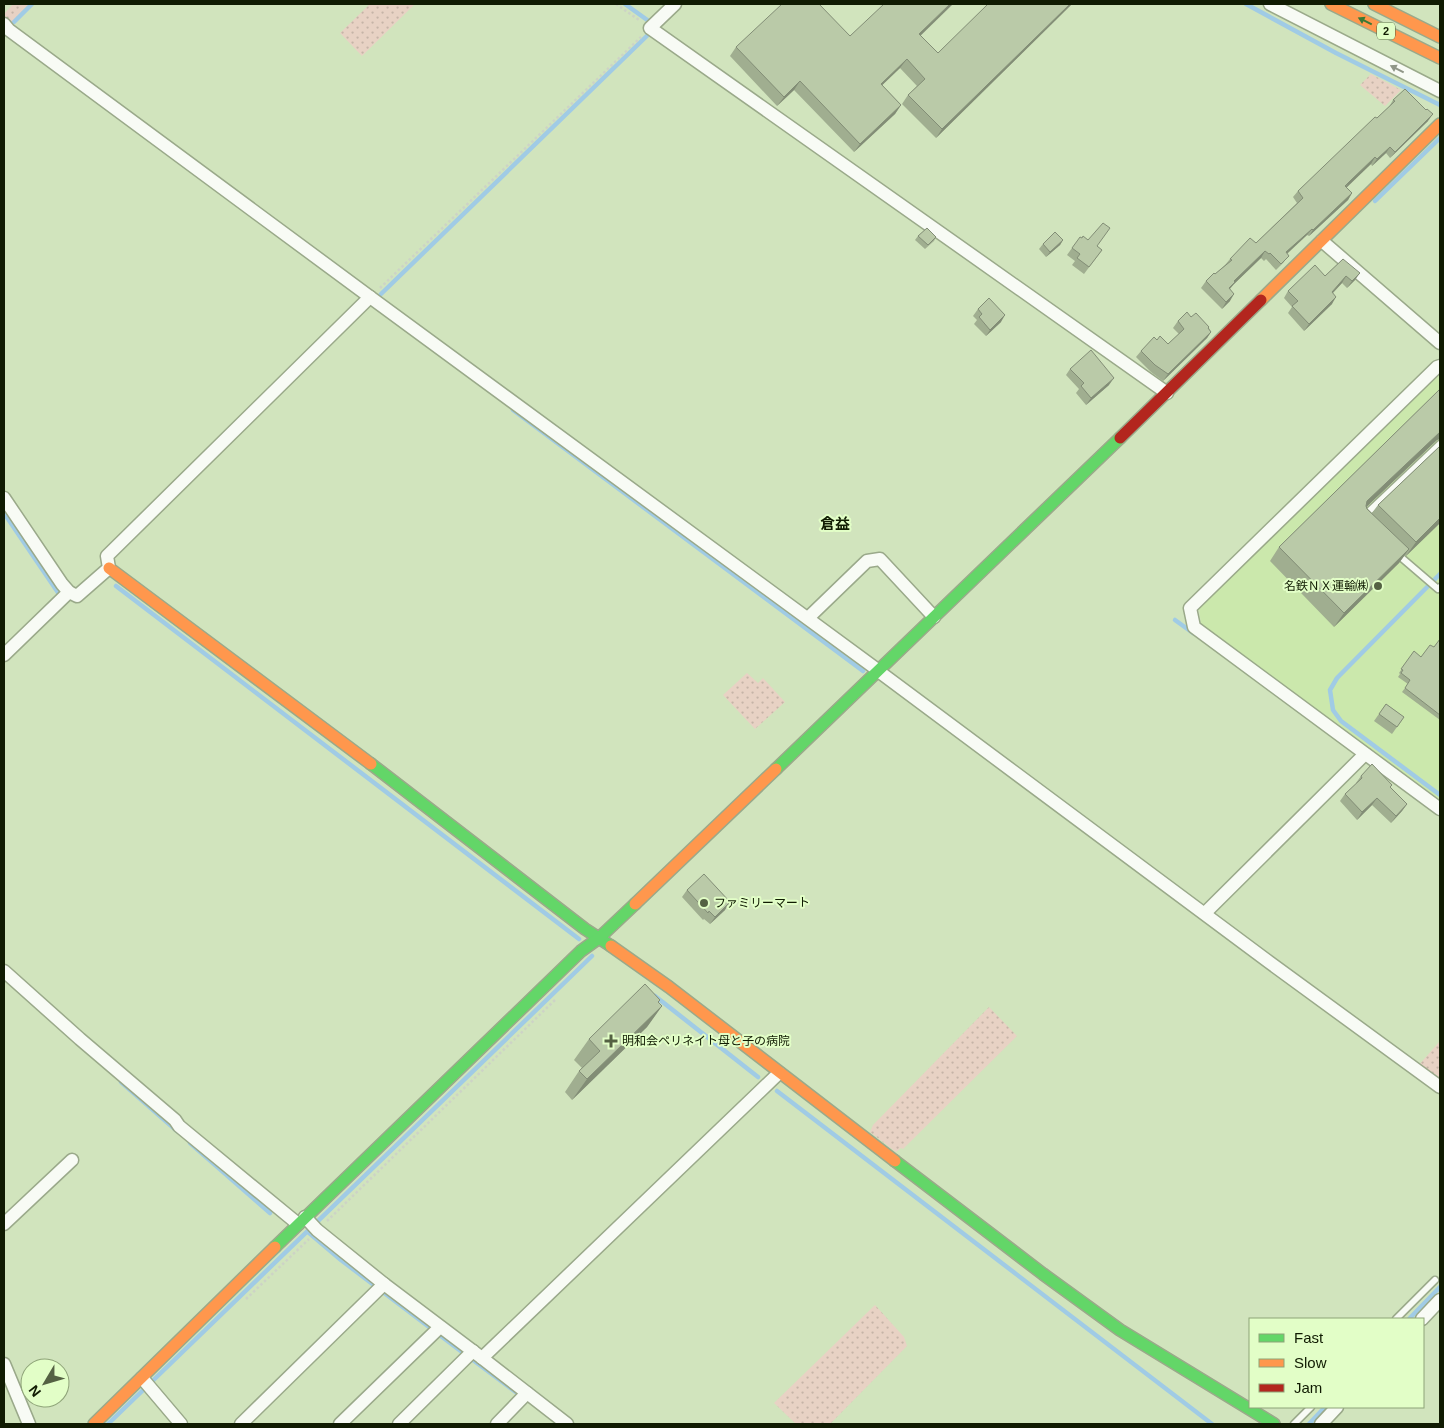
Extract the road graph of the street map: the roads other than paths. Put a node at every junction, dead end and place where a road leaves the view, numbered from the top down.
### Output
1 (675, 4) edge
2 (1270, 4) edge
3 (1331, 4) edge
4 (1374, 4) edge
5 (4, 24) edge
6 (1440, 37) edge
7 (1440, 58) edge
8 (1440, 92) edge
9 (1440, 124) edge
10 (1326, 244) junction
11 (370, 298) junction
12 (1440, 343) edge
13 (1440, 366) edge
14 (1167, 393) junction
15 (1440, 444) edge
16 (4, 498) edge
17 (1368, 526) edge
18 (1388, 546) edge
19 (109, 568) junction
20 (1438, 587) edge
21 (68, 592) junction
22 (934, 617) junction
23 (808, 618) junction
24 (4, 655) edge
25 (882, 673) junction
26 (1364, 754) junction
27 (1440, 809) edge
28 (1205, 913) junction
29 (599, 938) junction
30 (4, 971) edge
31 (779, 1073) junction
32 (1440, 1087) edge
33 (72, 1160) dead end
34 (4, 1224) edge
35 (309, 1225) junction
36 (1435, 1280) dead end
37 (380, 1287) junction
38 (1440, 1300) edge
39 (1397, 1318) edge
40 (1423, 1318) edge
41 (437, 1330) junction
42 (477, 1354) junction
43 (4, 1364) edge
44 (146, 1383) junction
45 (524, 1397) junction
46 (1310, 1408) edge
47 (1336, 1408) edge
48 (29, 1424) edge
49 (94, 1424) edge
50 (181, 1424) edge
51 (241, 1424) edge
52 (340, 1424) edge
53 (399, 1424) edge
54 (497, 1424) edge
55 (567, 1424) edge
56 (1274, 1424) edge
57 (1294, 1424) edge
58 (1320, 1424) edge

1 - 14 street
8 -> 2 street
7 -> 3 main road, 2
4 - 6 main road, 2
5 - 11 street
9 - 10 main road
10 - 12 street
10 - 14 main road
11 - 19 street
11 - 23 street
13 - 26 street
14 - 22 main road
15 - 17 lane
16 - 21 street
18 - 20 lane
19 - 21 street
19 - 29 main road
21 - 24 street
22 - 23 street
22 - 25 main road
23 - 25 street
25 - 28 street
25 - 29 main road
26 - 27 street
26 - 28 street
28 - 32 street
29 - 31 main road
29 - 35 main road
30 - 35 street
31 - 42 street
31 - 56 main road
33 - 34 street
35 - 37 street
35 - 44 main road
36 - 39 lane
37 - 41 street
37 - 51 street
38 - 40 street
41 - 42 street
41 - 52 street
42 - 45 street
42 - 53 street
43 - 48 street
44 - 49 main road
44 - 50 street
45 - 54 street
45 - 55 street
46 - 57 lane
47 - 58 street

